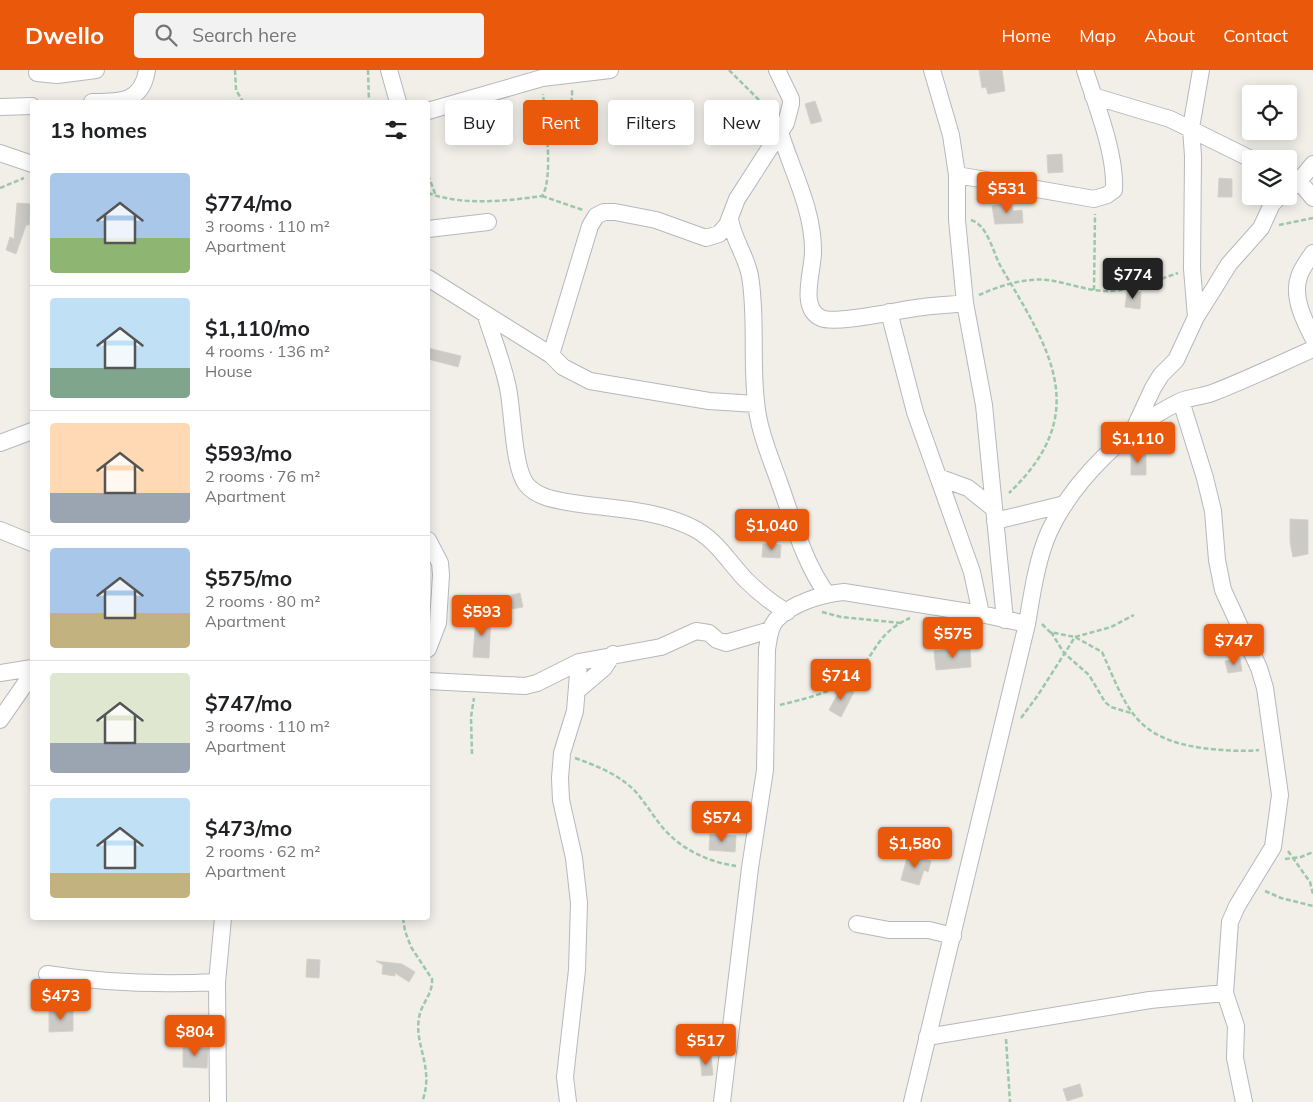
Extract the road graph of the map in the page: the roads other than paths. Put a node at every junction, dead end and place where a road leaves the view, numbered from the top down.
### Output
1 (96, 70) edge
2 (154, 70) edge
3 (389, 70) edge
4 (610, 70) edge
5 (777, 70) edge
6 (932, 70) edge
7 (1085, 70) edge
8 (1201, 70) edge
9 (37, 73) dead end
10 (145, 78) edge
11 (1093, 96) junction
12 (124, 100) edge
13 (397, 100) edge
14 (30, 106) edge
15 (0, 107) edge
16 (430, 110) edge
17 (783, 128) junction
18 (1191, 128) junction
19 (0, 153) edge
20 (1242, 154) edge
21 (1313, 164) edge
22 (30, 170) edge
23 (957, 176) junction
24 (1297, 178) edge
25 (1297, 186) edge
26 (1313, 198) edge
27 (1272, 205) edge
28 (730, 219) junction
29 (488, 222) dead end
30 (430, 230) edge
31 (1313, 253) edge
32 (430, 279) edge
33 (965, 303) junction
34 (889, 312) junction
35 (486, 316) junction
36 (1196, 316) junction
37 (1313, 338) edge
38 (1313, 349) edge
39 (551, 355) junction
40 (1181, 401) junction
41 (756, 404) junction
42 (30, 432) edge
43 (1132, 433) junction
44 (0, 443) edge
45 (938, 476) junction
46 (1065, 504) junction
47 (994, 515) junction
48 (0, 530) edge
49 (30, 541) edge
50 (430, 544) edge
51 (827, 594) junction
52 (786, 612) junction
53 (981, 614) junction
54 (1028, 617) junction
55 (1005, 620) junction
56 (770, 630) junction
57 (430, 644) edge
58 (613, 654) junction
59 (579, 662) junction
60 (30, 668) edge
61 (0, 673) edge
62 (30, 677) edge
63 (430, 681) edge
64 (577, 690) junction
65 (0, 720) edge
66 (223, 920) edge
67 (857, 924) dead end
68 (953, 936) junction
69 (47, 974) dead end
70 (217, 982) junction
71 (1224, 993) junction
72 (927, 1036) junction
73 (218, 1102) edge
74 (568, 1102) edge
75 (722, 1102) edge
76 (912, 1102) edge
77 (1244, 1102) edge

1 - 9 street
2 - 10 street
3 - 13 street
4 - 16 street
5 - 17 street
6 - 23 street
7 - 11 street
8 - 18 street
10 - 12 street
11 - 18 street
11 - 23 street
14 - 15 street
17 - 28 street
17 - 34 street
18 - 20 street
18 - 36 street
19 - 22 street
21 - 24 street
23 - 33 street
25 - 26 street
27 - 36 street
28 - 39 street
28 - 41 street
29 - 30 street
31 - 37 street
32 - 35 street
33 - 34 street
33 - 47 street
34 - 45 street
35 - 39 street
35 - 52 street
36 - 43 street
38 - 40 street
39 - 41 street
40 - 43 street
40 - 71 street
41 - 51 street
42 - 44 street
43 - 46 street
45 - 47 street
45 - 53 street
46 - 47 street
46 - 54 street
47 - 55 street
48 - 49 street
50 - 57 street
51 - 52 street
51 - 53 street
52 - 56 street
53 - 55 street
54 - 55 street
54 - 68 street
56 - 58 street
56 - 75 street
58 - 59 street
58 - 64 street
59 - 63 street
59 - 64 street
60 - 61 street
62 - 65 street
64 - 74 street
66 - 70 street
67 - 68 street
68 - 72 street
69 - 70 street
70 - 73 street
71 - 72 street
71 - 77 street
72 - 76 street

